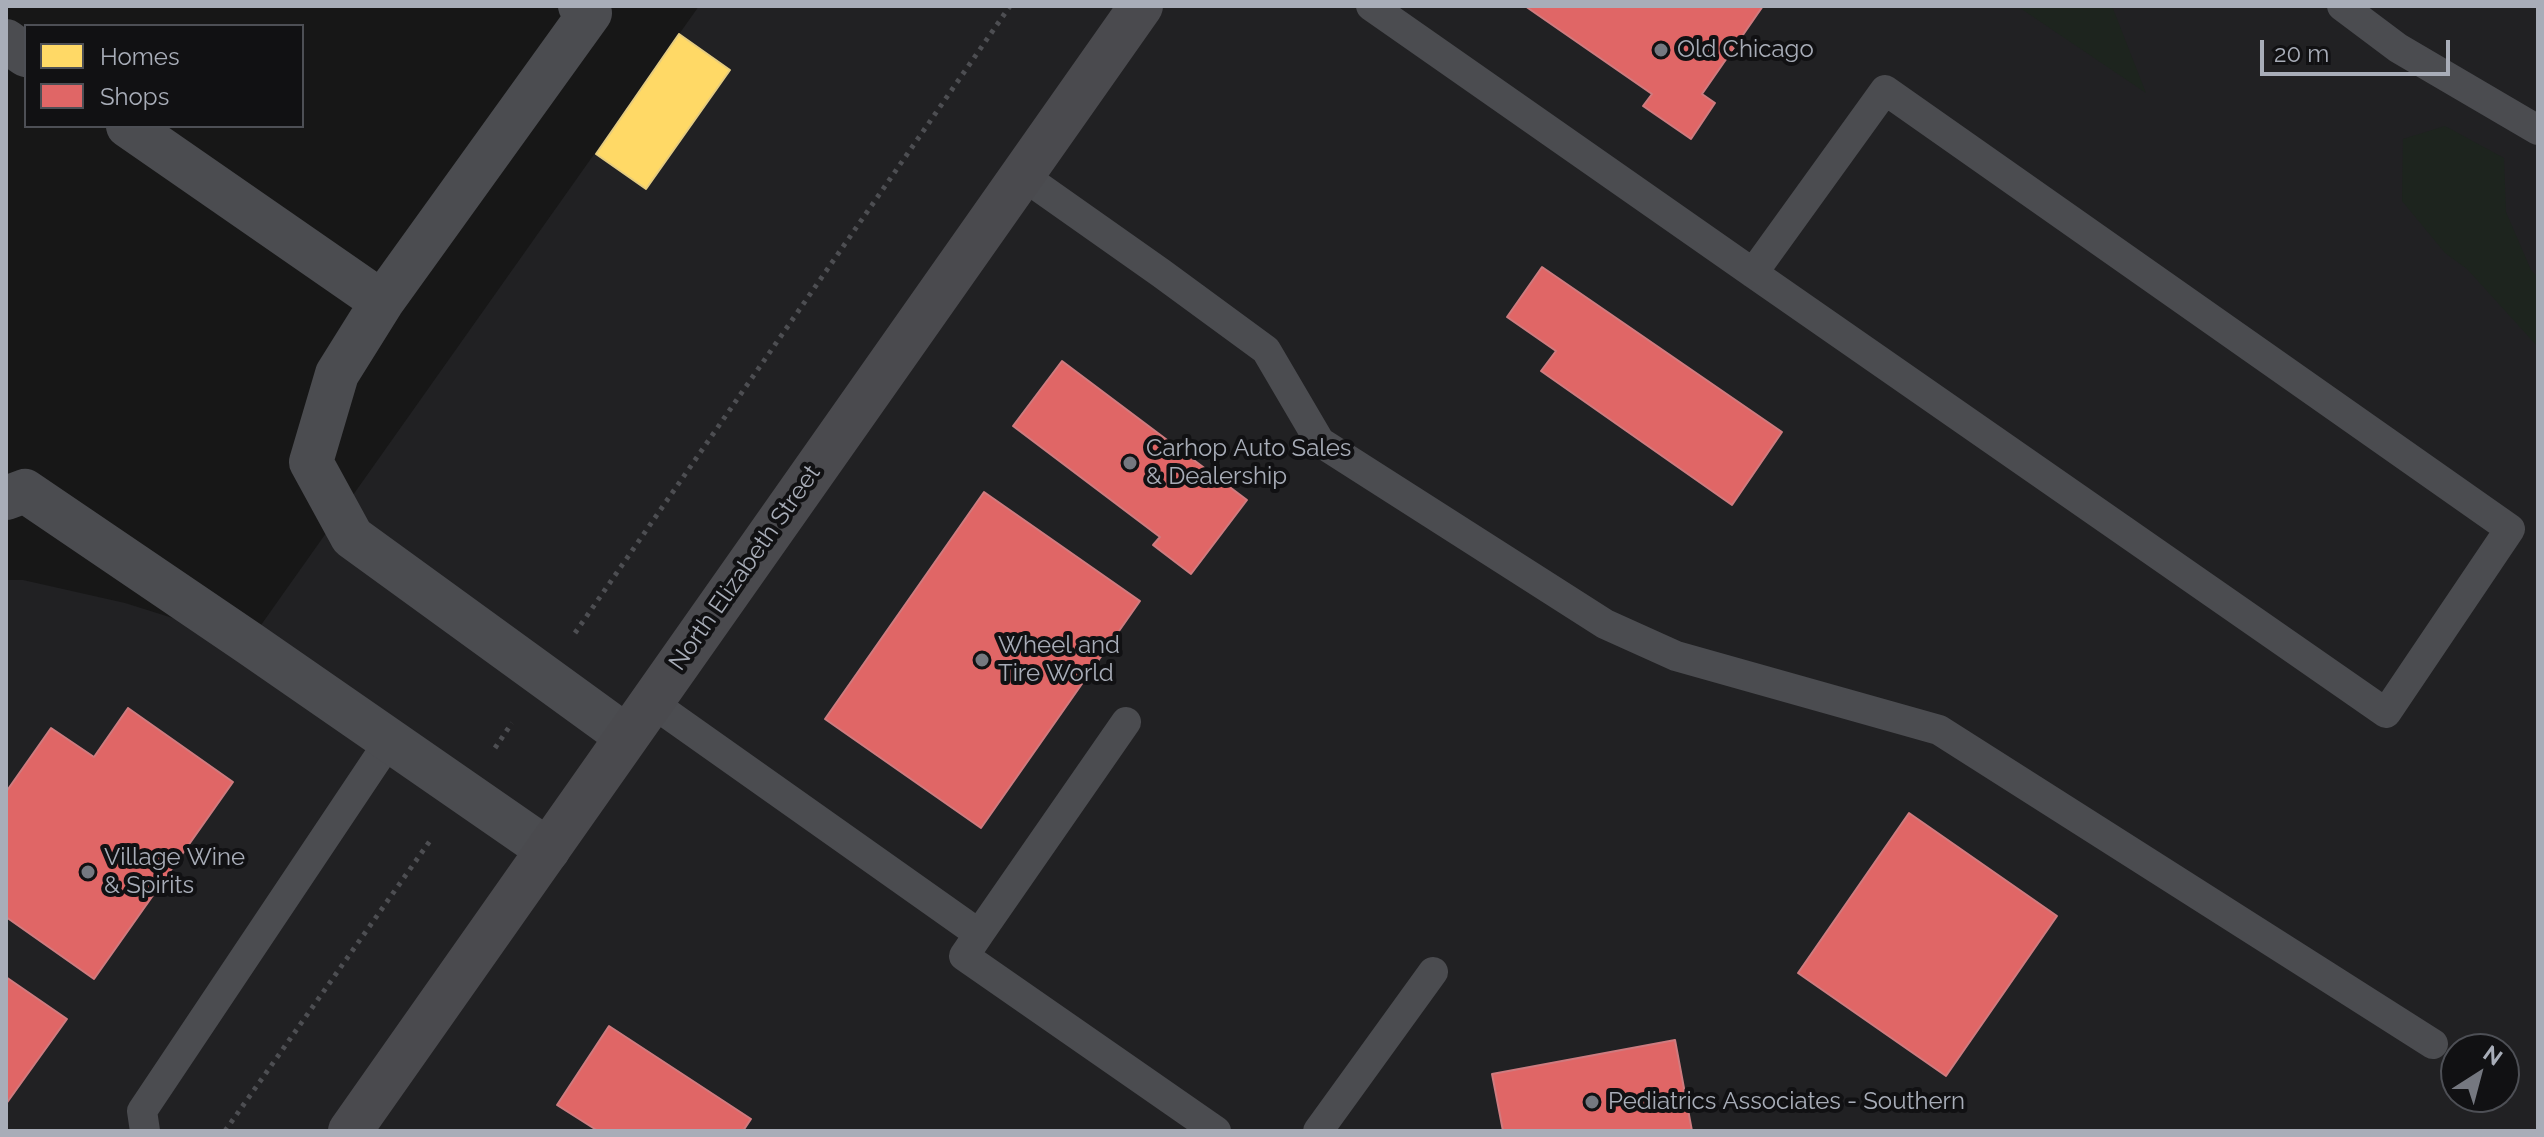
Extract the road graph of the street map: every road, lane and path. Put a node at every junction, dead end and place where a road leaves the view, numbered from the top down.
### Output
1 (580, 6) edge
2 (1010, 6) edge
3 (1141, 6) edge
4 (1371, 6) edge
5 (2342, 6) edge
6 (6, 41) edge
7 (24, 54) edge
8 (131, 128) edge
9 (2538, 130) edge
10 (1022, 175) junction
11 (1753, 273) junction
12 (382, 302) junction
13 (6, 498) edge
14 (545, 677) junction
15 (639, 719) junction
16 (1126, 722) dead end
17 (390, 740) junction
18 (464, 792) junction
19 (548, 850) junction
20 (979, 934) junction
21 (1433, 972) dead end
22 (2433, 1044) dead end
23 (145, 1131) edge
24 (225, 1131) edge
25 (350, 1131) edge
26 (1216, 1131) edge
27 (1318, 1131) edge

1 - 12 street
2 - 14 path
3 - 10 main road, North Elizabeth Street
4 - 11 lane
5 - 9 lane
6 - 7 street
8 - 12 street
10 - 15 main road, North Elizabeth Street
10 - 22 lane
11 - 11 lane
12 - 14 street
13 - 17 street
14 - 15 street
14 - 18 path
15 - 19 main road, North Elizabeth Street
15 - 20 lane
16 - 20 lane
17 - 18 street
17 - 23 lane
18 - 19 street
18 - 24 path
19 - 25 main road, North Elizabeth Street
20 - 26 lane
21 - 27 lane

